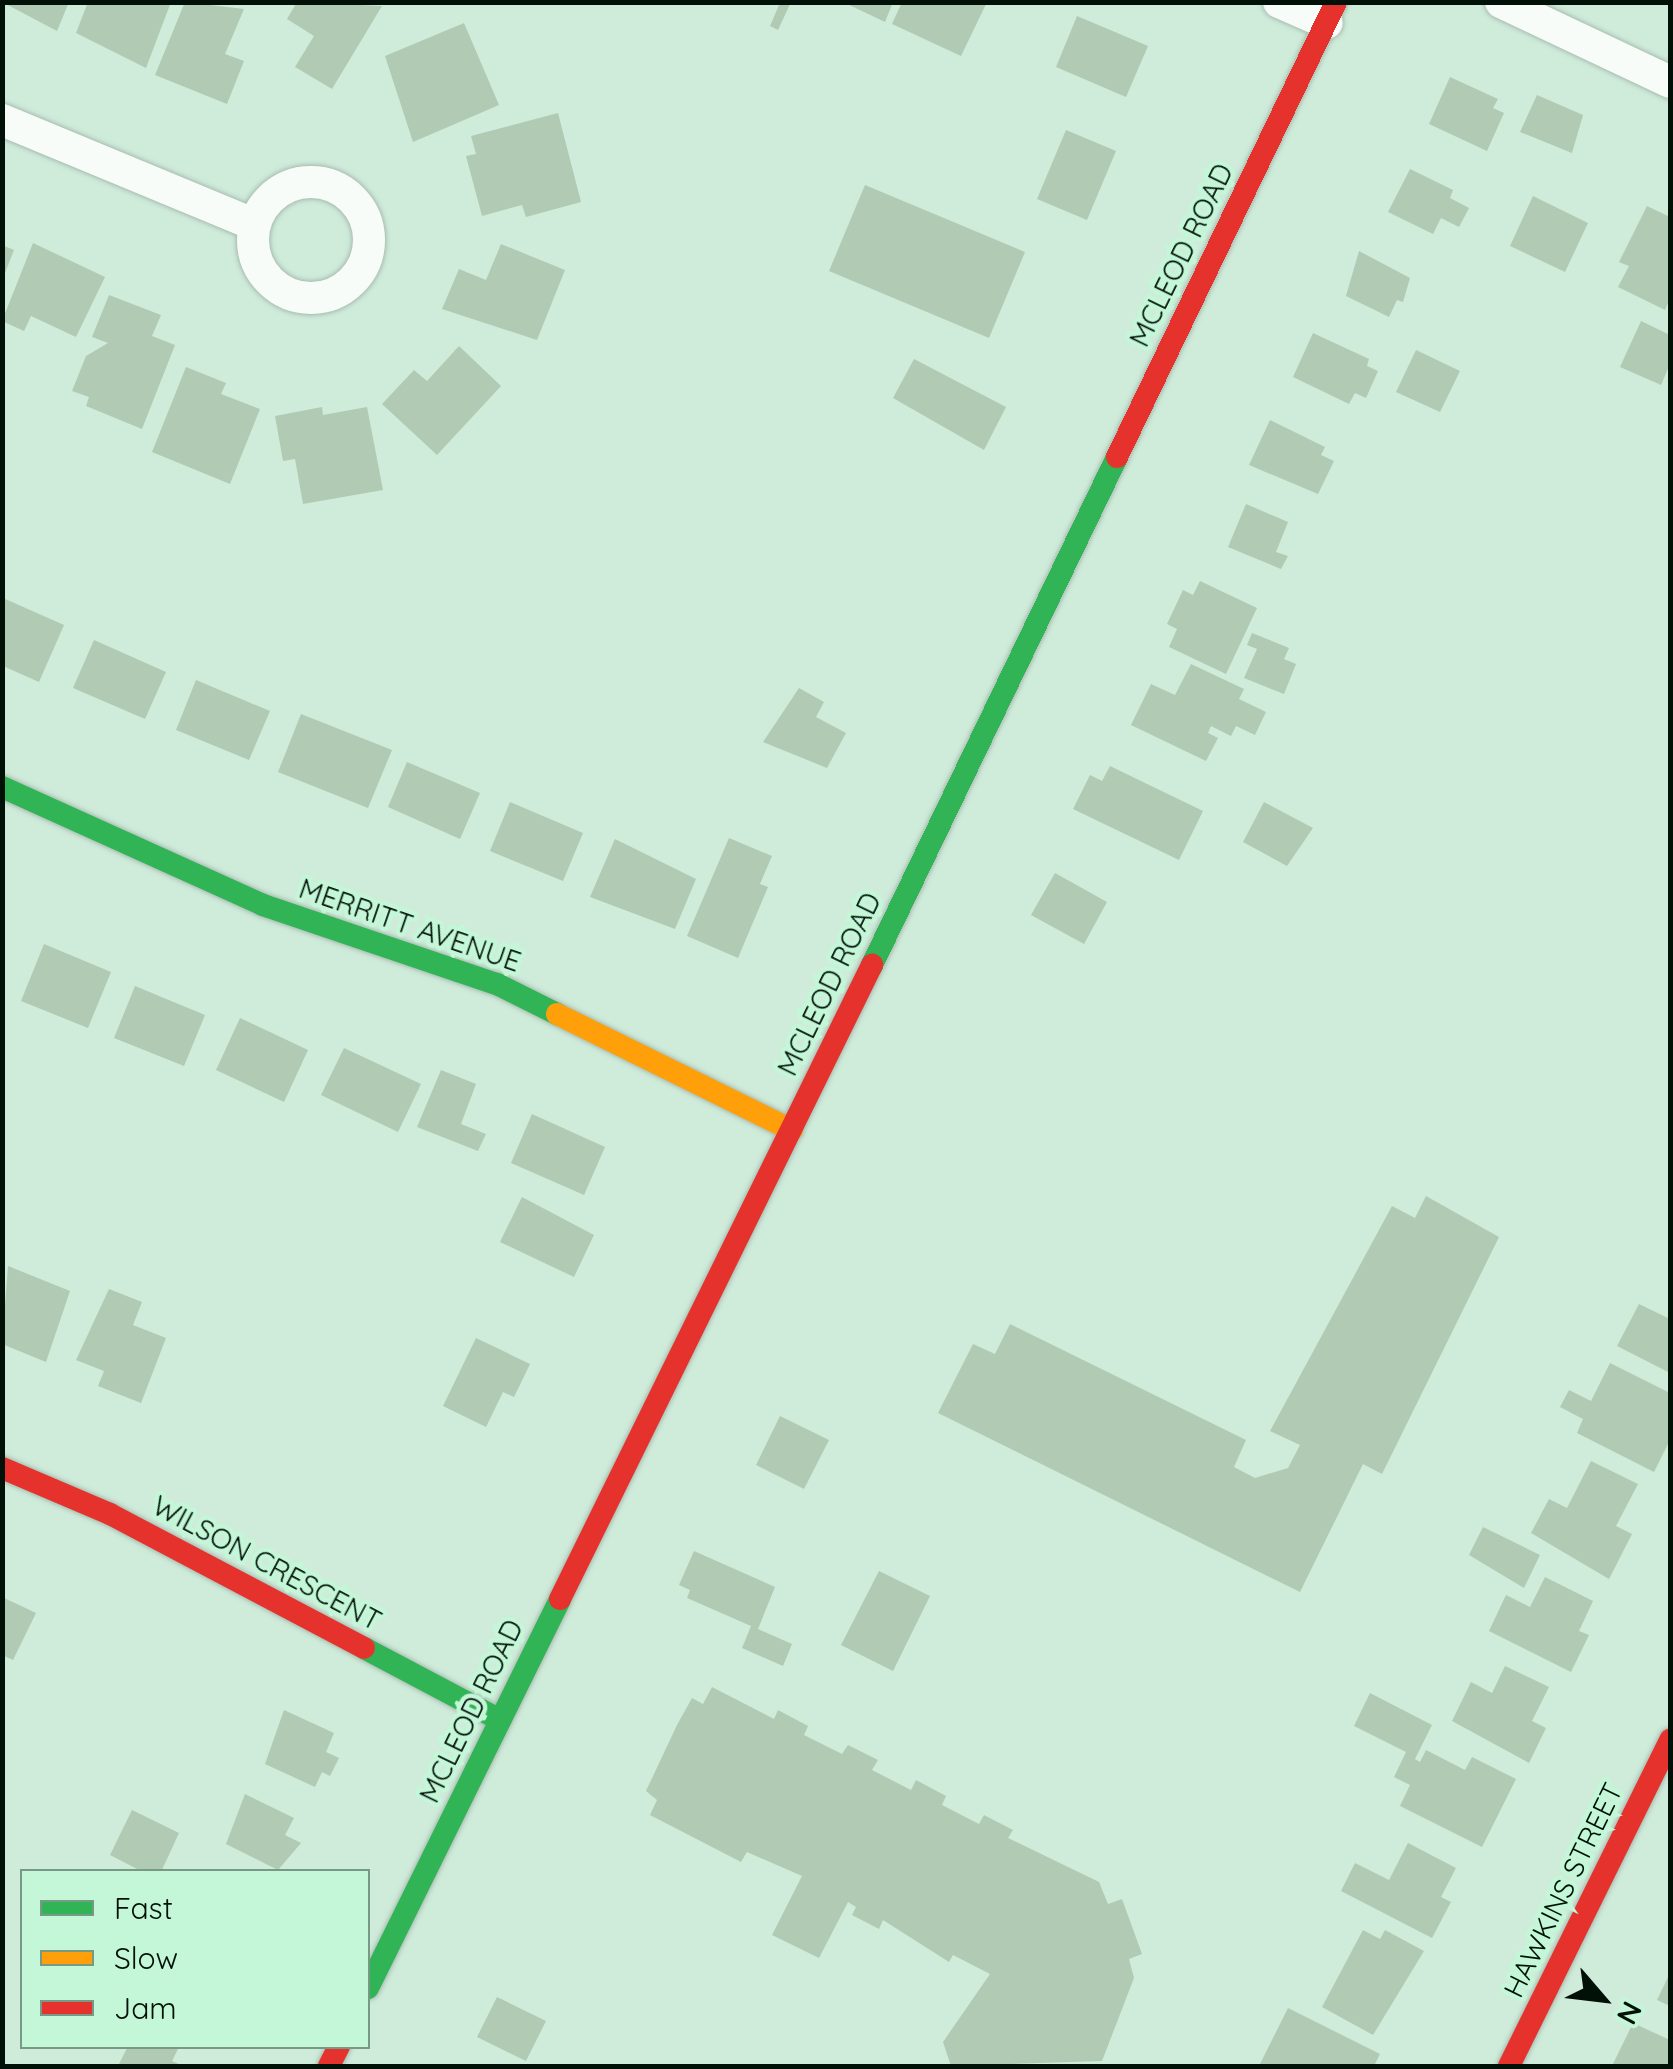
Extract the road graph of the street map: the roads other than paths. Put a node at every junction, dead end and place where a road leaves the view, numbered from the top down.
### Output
1 (1279, 2) edge
2 (1501, 2) edge
3 (1332, 13) edge
4 (1670, 82) edge
5 (2, 120) edge
6 (253, 224) dead end
7 (2, 787) edge
8 (792, 1130) junction
9 (2, 1468) edge
10 (500, 1720) junction
11 (1670, 1740) edge
12 (370, 1984) edge
13 (1508, 2066) edge

1 - 3 street
2 - 4 street
3 - 8 main road, MCLEOD ROAD
5 - 6 street
7 - 8 main road, MERRITT AVENUE
8 - 10 main road, MCLEOD ROAD
9 - 10 main road, WILSON CRESCENT
10 - 12 main road, MCLEOD ROAD
11 - 13 main road, HAWKINS STREET

